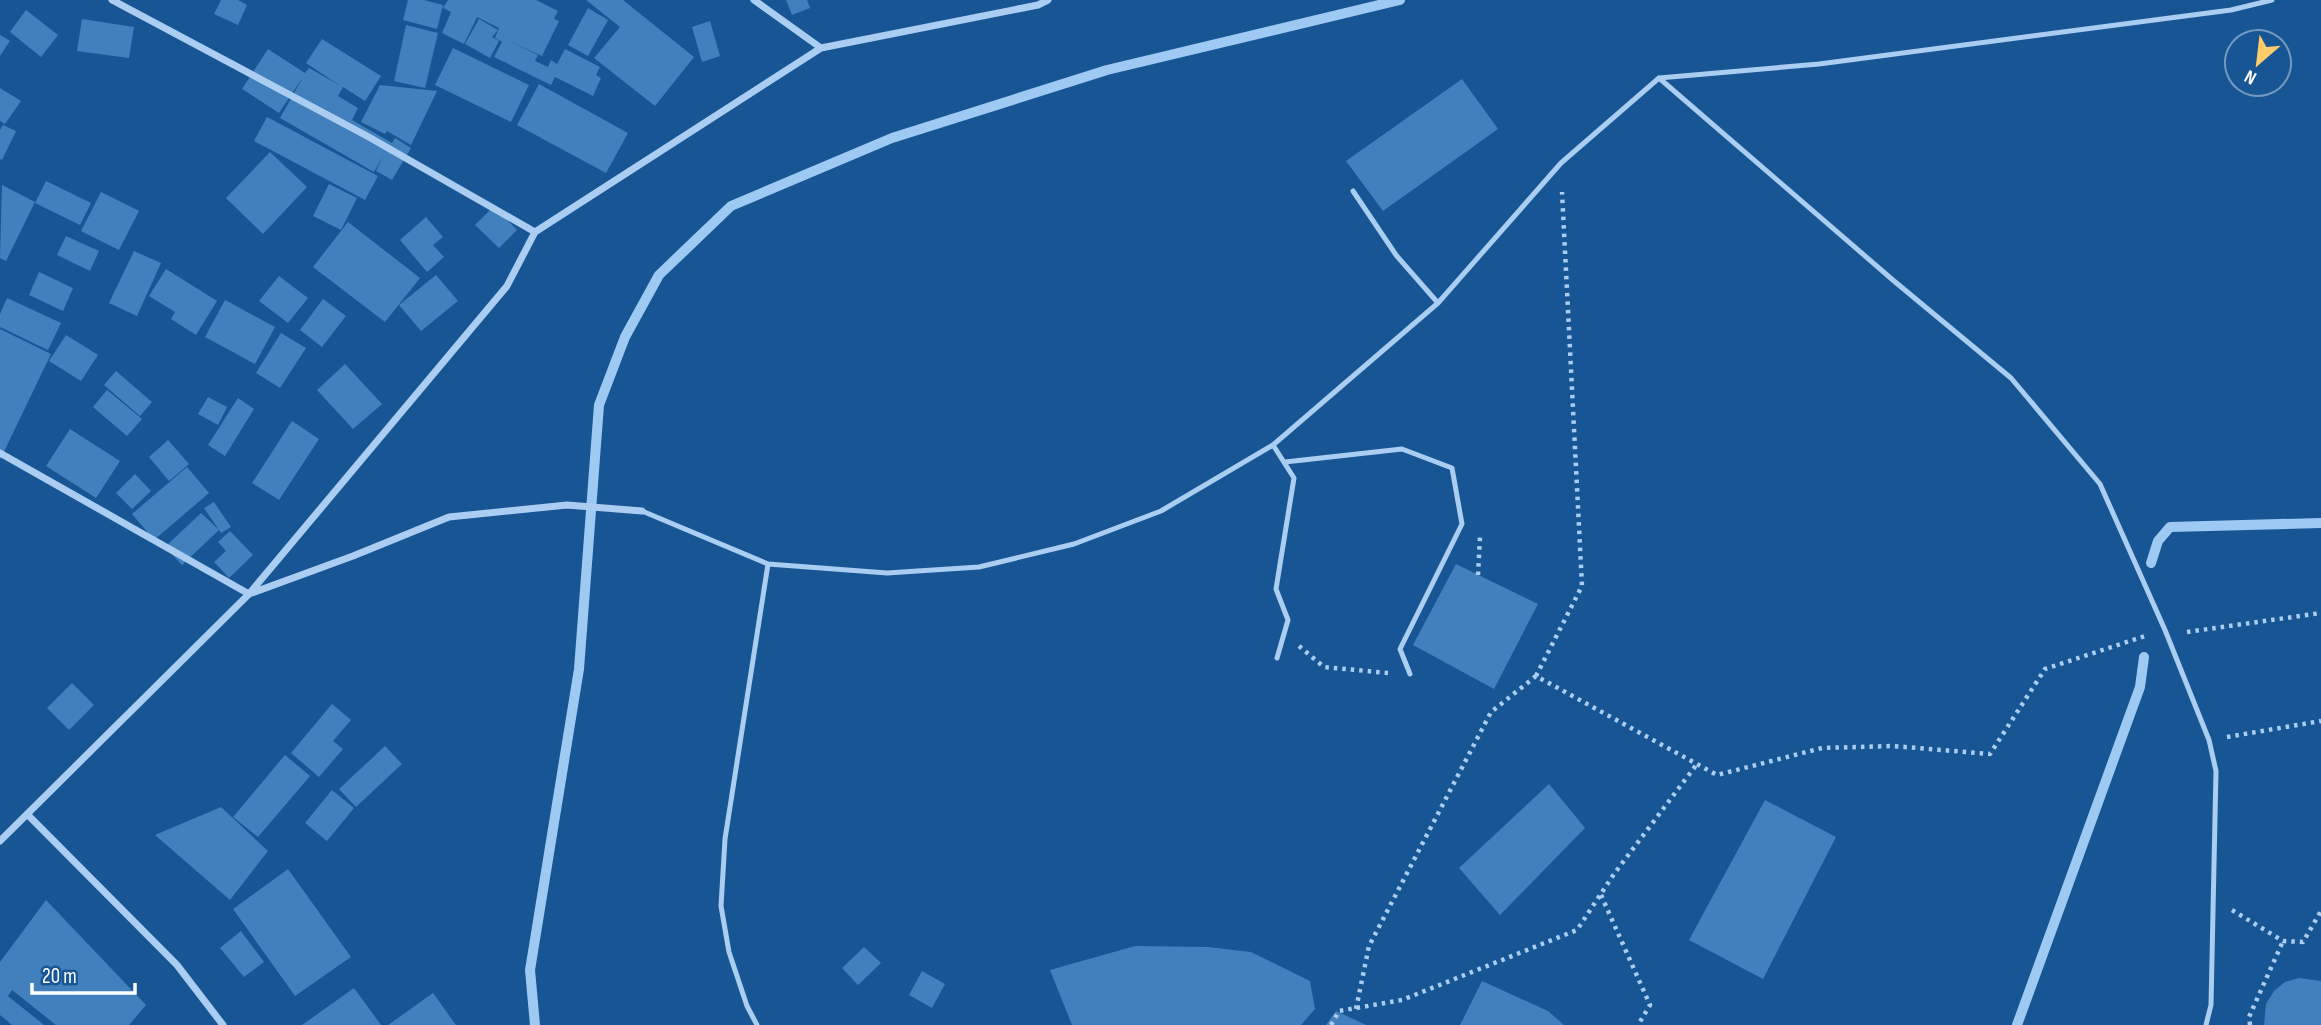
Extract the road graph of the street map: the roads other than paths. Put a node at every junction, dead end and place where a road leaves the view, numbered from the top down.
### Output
1 (112, 0) edge
2 (754, 0) edge
3 (1048, 0) edge
4 (2272, 0) edge
5 (821, 48) junction
6 (1660, 78) junction
7 (1353, 191) dead end
8 (535, 232) junction
9 (1438, 303) junction
10 (1273, 445) junction
11 (0, 453) edge
12 (1284, 462) junction
13 (642, 511) joint
14 (768, 564) junction
15 (249, 594) junction
16 (1277, 658) dead end
17 (1409, 674) road end
18 (27, 814) junction
19 (0, 841) edge
20 (223, 1025) edge
21 (757, 1025) edge
22 (2206, 1025) edge

1 - 8 street
2 - 5 street
3 - 5 street
4 - 6 lane
5 - 8 street
6 - 9 lane
6 - 22 lane
7 - 9 lane
8 - 15 street
9 - 10 lane
10 - 12 lane
10 - 14 lane
11 - 15 street
12 - 16 lane
12 - 17 lane
13 - 14 lane
13 - 15 street
14 - 21 lane
15 - 18 street
18 - 19 street
18 - 20 street

